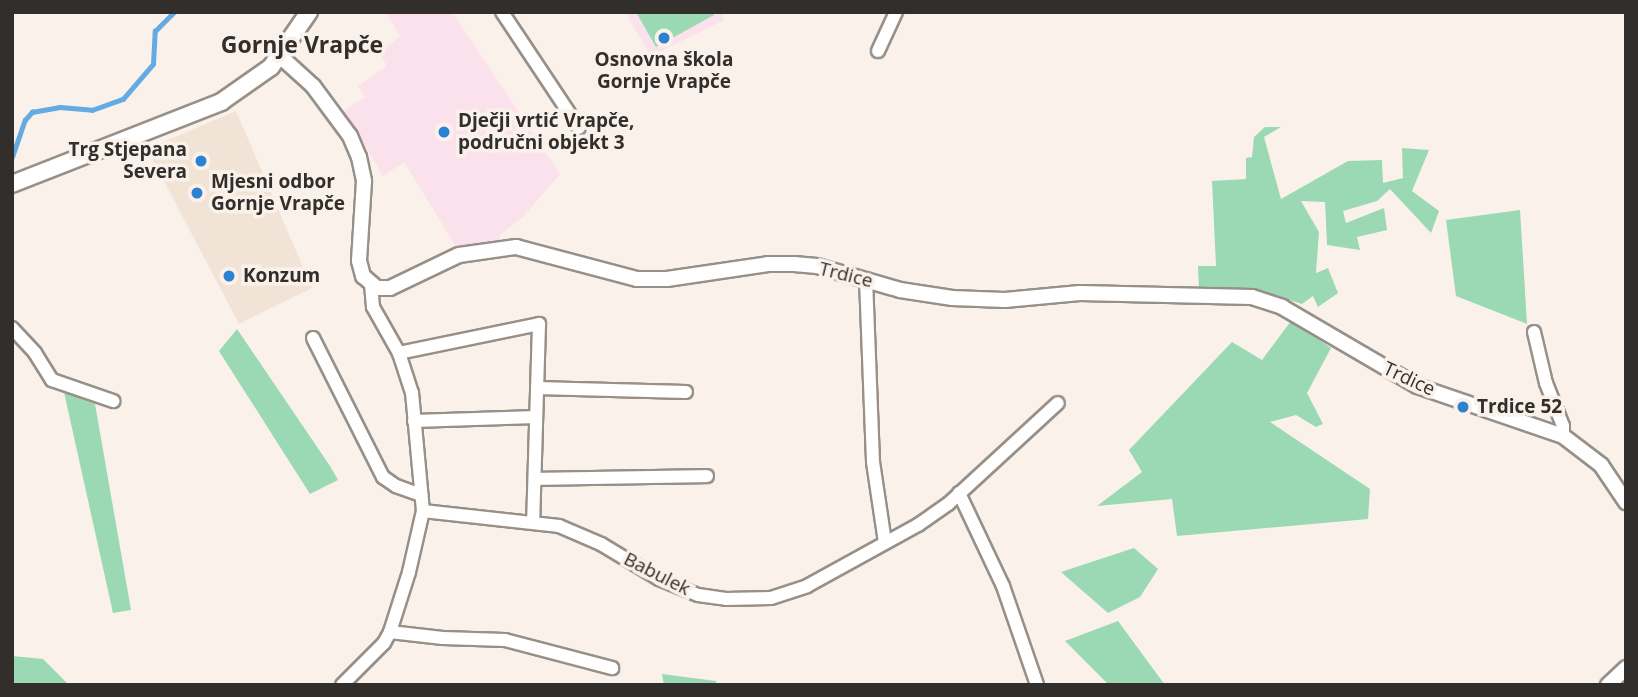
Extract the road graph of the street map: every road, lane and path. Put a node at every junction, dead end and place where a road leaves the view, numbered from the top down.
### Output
1 (309, 12) edge
2 (502, 12) edge
3 (896, 12) edge
4 (878, 51) dead end
5 (281, 57) junction
6 (579, 128) dead end
7 (12, 184) edge
8 (866, 279) junction
9 (371, 286) junction
10 (12, 328) edge
11 (1534, 332) dead end
12 (313, 338) dead end
13 (399, 353) junction
14 (537, 388) junction
15 (685, 392) dead end
16 (113, 401) dead end
17 (1058, 403) dead end
18 (536, 417) junction
19 (414, 421) junction
20 (1563, 436) junction
21 (707, 477) dead end
22 (536, 479) junction
23 (960, 493) junction
24 (421, 495) junction
25 (1626, 502) edge
26 (423, 511) junction
27 (533, 522) junction
28 (885, 542) junction
29 (390, 632) junction
30 (612, 668) dead end
31 (1626, 668) edge
32 (342, 685) edge
33 (1037, 685) edge
34 (1608, 685) edge

1 - 5 main road
2 - 6 street
3 - 4 street
5 - 7 main road
5 - 9 street
8 - 9 street, Trdice
8 - 20 street, Trdice
8 - 28 street
9 - 13 street
10 - 16 street
11 - 20 street
12 - 24 street
13 - 14 street
13 - 19 street
14 - 15 street
14 - 18 street
17 - 23 street, Babulek
18 - 19 street
18 - 22 street
19 - 24 street
20 - 25 street, Trdice
21 - 22 street
22 - 27 street
23 - 28 street, Babulek
23 - 33 street
24 - 26 street
26 - 27 street, Babulek
26 - 29 street
27 - 28 street, Babulek
29 - 30 street
29 - 32 street
31 - 34 street

